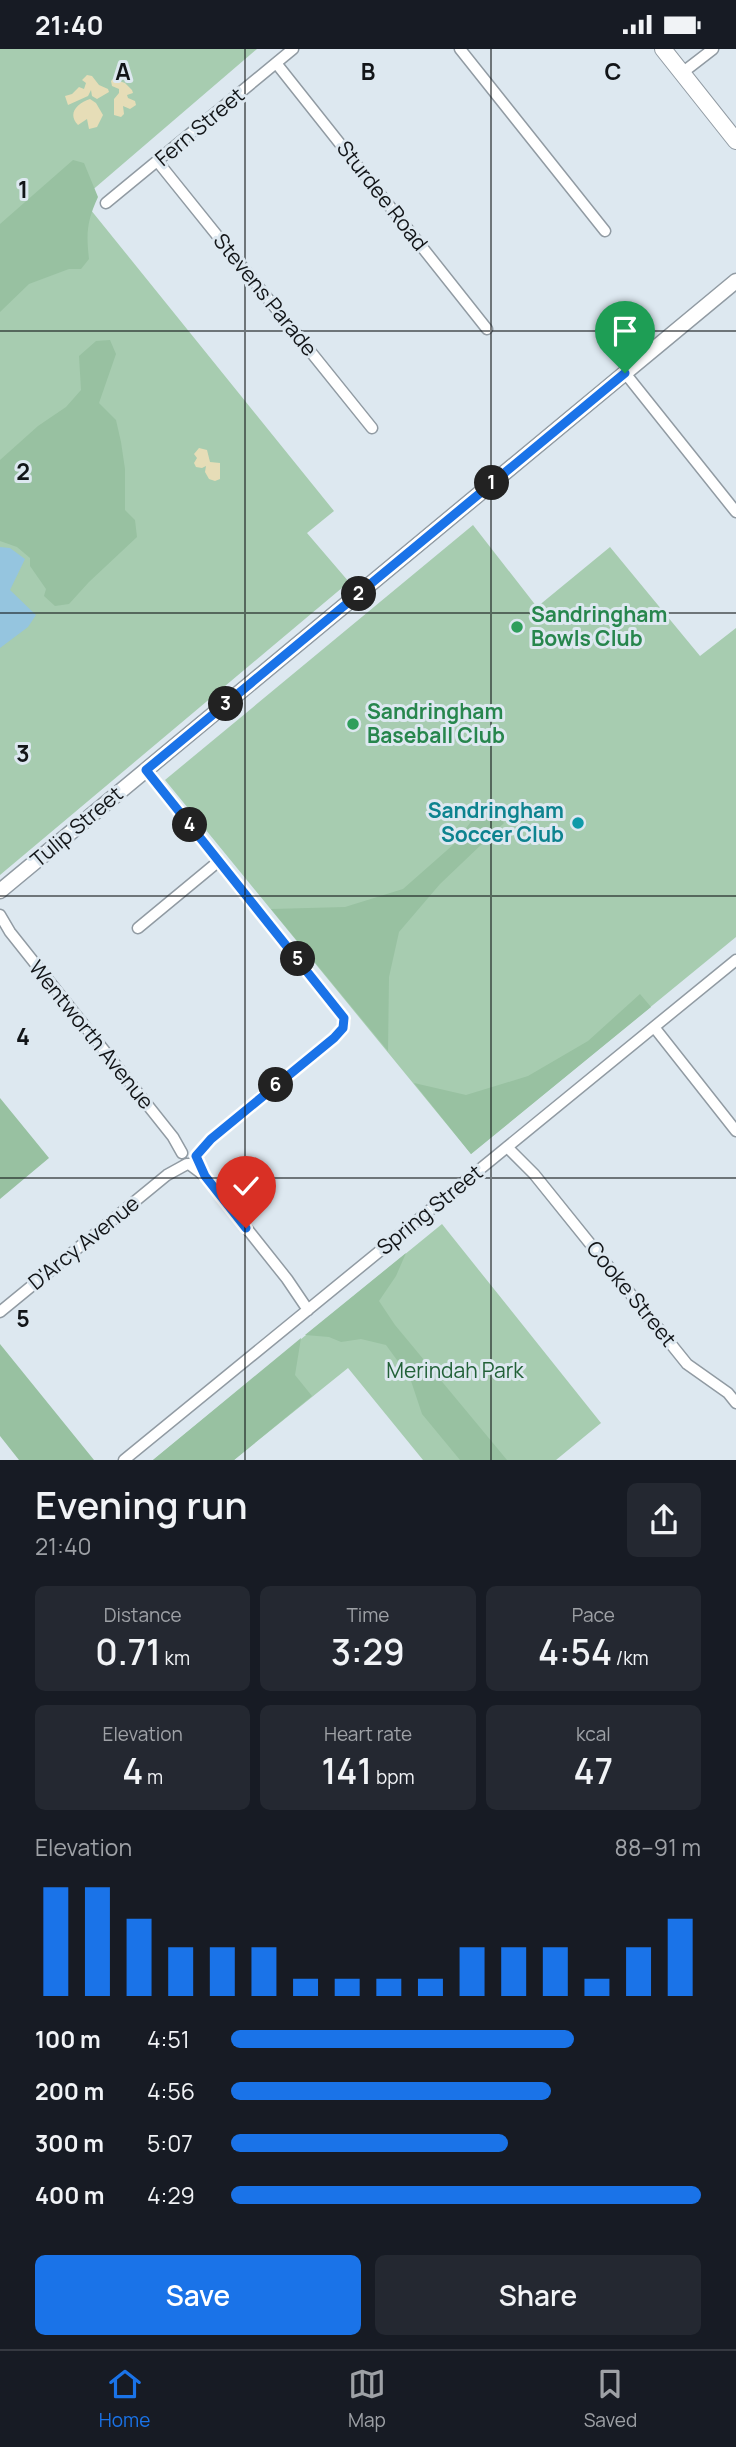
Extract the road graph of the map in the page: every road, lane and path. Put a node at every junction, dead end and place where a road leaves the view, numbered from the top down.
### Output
1 (293, 49) edge
2 (460, 49) edge
3 (663, 49) edge
4 (713, 49) edge
5 (276, 63) junction
6 (682, 73) junction
7 (736, 141) edge
8 (158, 162) junction
9 (106, 204) dead end
10 (605, 231) dead end
11 (736, 281) edge
12 (487, 329) dead end
13 (625, 373) junction
14 (372, 428) dead end
15 (736, 512) edge
16 (146, 770) junction
17 (219, 861) junction
18 (0, 891) edge
19 (0, 915) edge
20 (0, 924) edge
21 (138, 928) dead end
22 (10, 932) junction
23 (736, 960) edge
24 (654, 1027) junction
25 (736, 1131) edge
26 (510, 1145) junction
27 (189, 1156) junction
28 (310, 1308) junction
29 (0, 1312) edge
30 (736, 1403) edge
31 (124, 1460) edge

1 - 5 street, Fern Street
2 - 10 street
3 - 6 main road
4 - 6 street
5 - 8 street, Fern Street
5 - 12 street, Sturdee Road
6 - 7 main road
8 - 9 street, Fern Street
8 - 14 street, Stevens Parade
11 - 13 street, Tulip Street
13 - 15 street
13 - 16 street, Tulip Street
16 - 17 street
16 - 18 street, Tulip Street
17 - 21 street
17 - 27 street, D'Arcy Avenue
19 - 22 street, Wentworth Avenue
20 - 22 street, Wentworth Avenue
22 - 27 street, Wentworth Avenue
23 - 24 street, Spring Street
24 - 25 street
24 - 26 street, Spring Street
26 - 28 street, Spring Street
26 - 30 street, Cooke Street
27 - 28 street, Wentworth Avenue
27 - 29 street, D'Arcy Avenue
28 - 31 street, Spring Street

